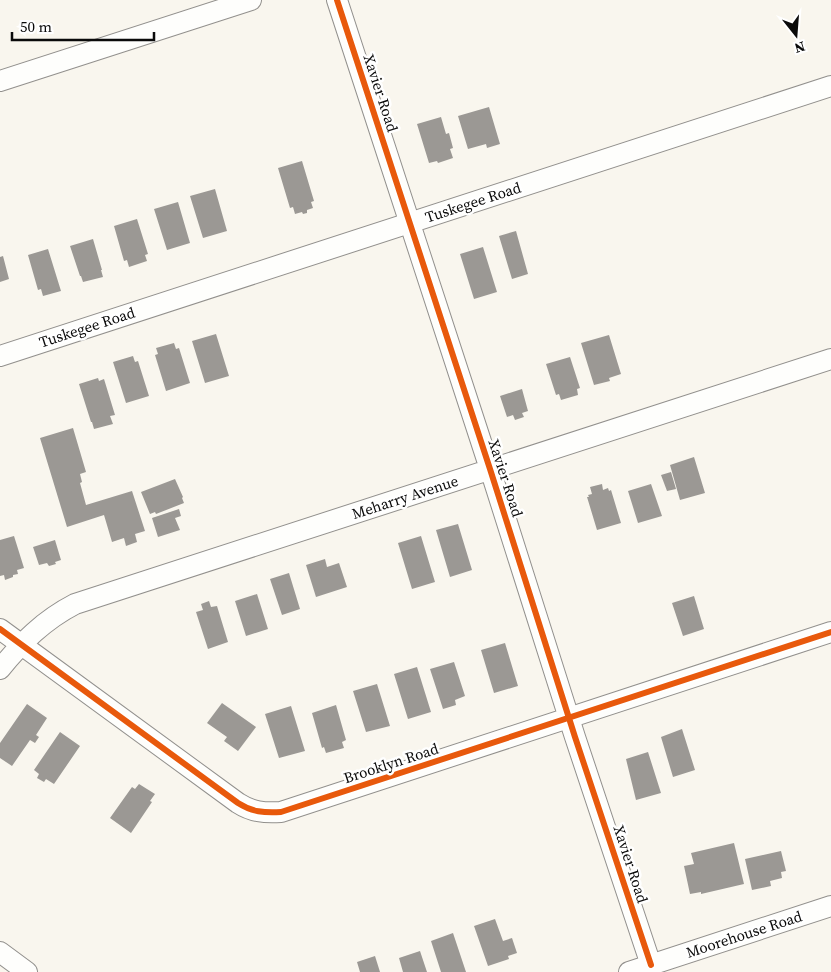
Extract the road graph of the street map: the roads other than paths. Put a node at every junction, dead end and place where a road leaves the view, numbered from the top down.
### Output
1 (251, 0) edge
2 (337, 0) edge
3 (0, 81) edge
4 (831, 86) edge
5 (410, 222) junction
6 (0, 356) edge
7 (831, 359) edge
8 (490, 470) junction
9 (0, 629) edge
10 (831, 632) edge
11 (20, 644) junction
12 (0, 669) edge
13 (569, 718) junction
14 (831, 906) edge
15 (0, 952) edge
16 (651, 964) junction
17 (27, 972) edge
18 (629, 972) edge

1 - 3 street
2 - 5 street, Xavier Road
4 - 5 street, Tuskegee Road
5 - 6 street, Tuskegee Road
5 - 8 street, Xavier Road
7 - 8 street, Meharry Avenue
8 - 11 street, Meharry Avenue
8 - 13 street, Xavier Road
9 - 11 street, Brooklyn Road
10 - 13 street, Brooklyn Road
11 - 12 street, Meharry Avenue
11 - 13 street, Brooklyn Road
13 - 16 street, Xavier Road
14 - 16 street, Moorehouse Road
15 - 17 street
16 - 18 street, Moorehouse Road

